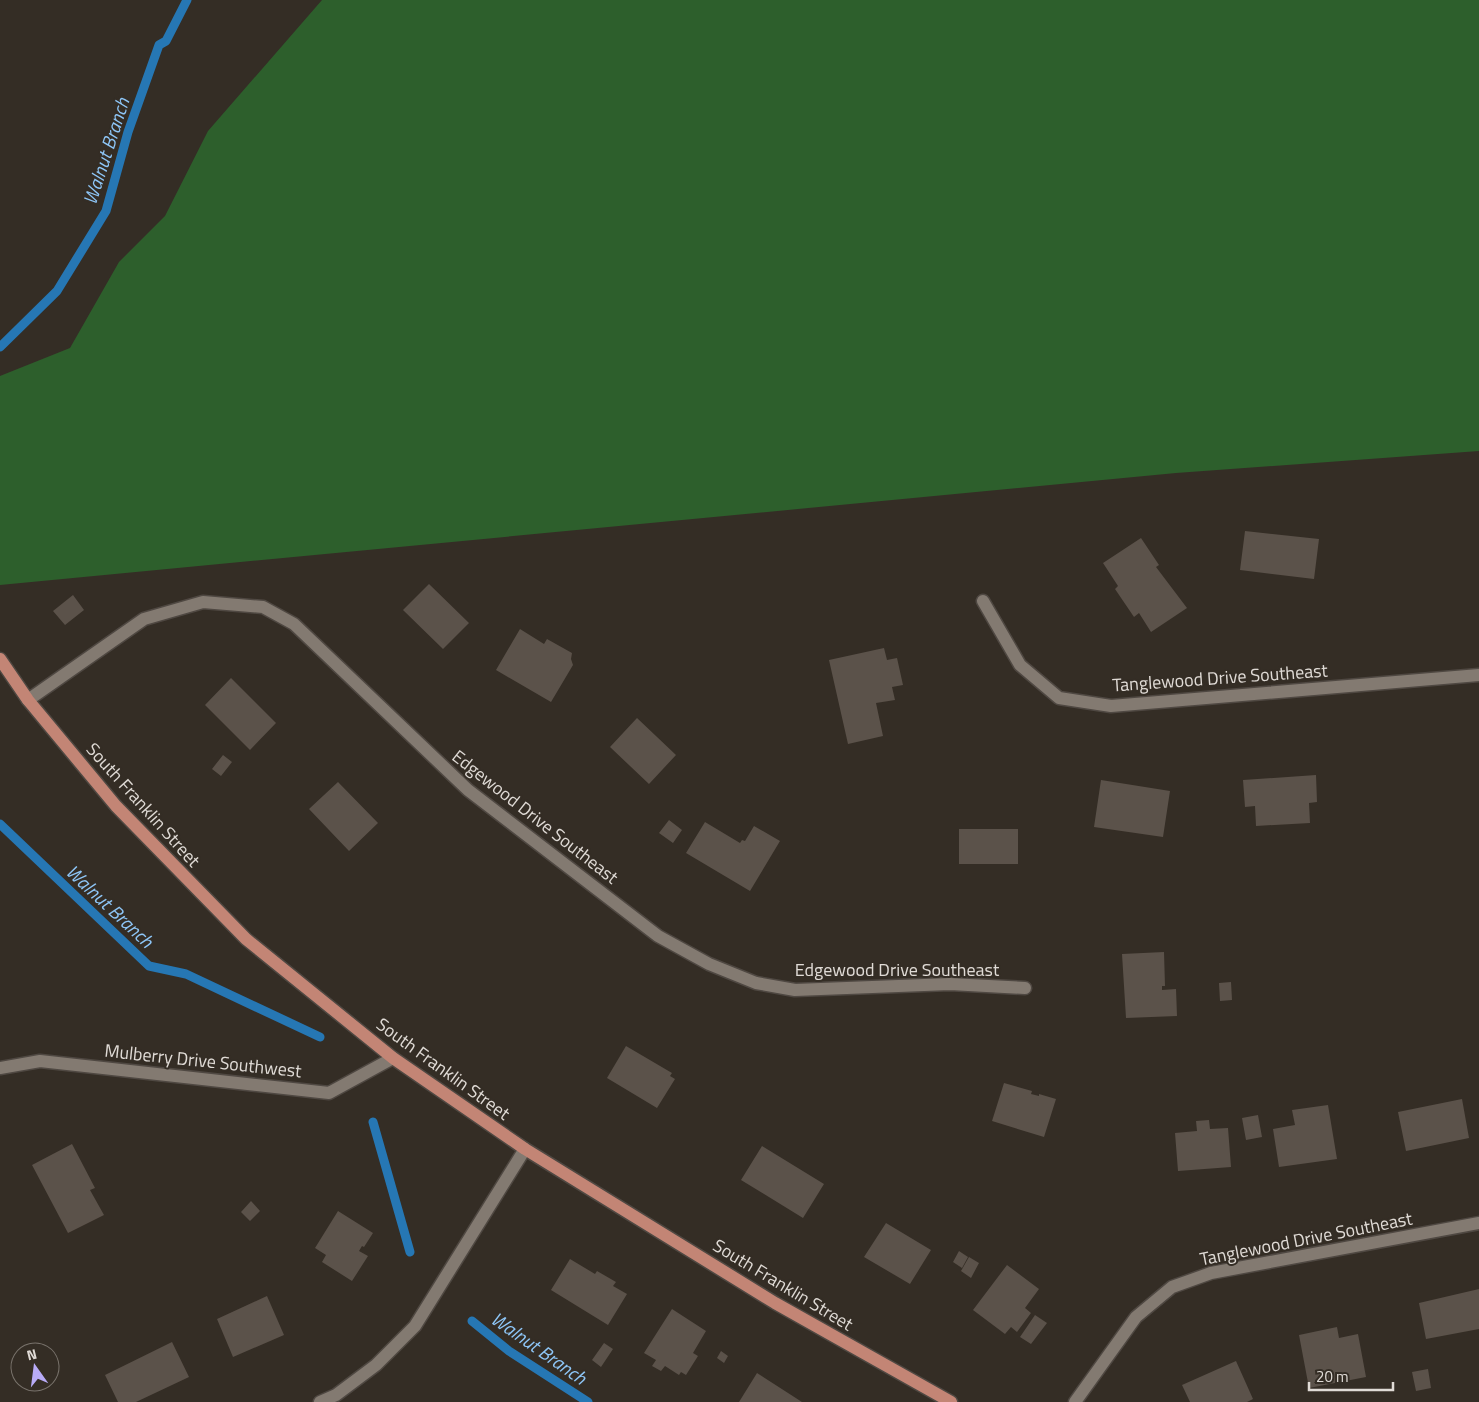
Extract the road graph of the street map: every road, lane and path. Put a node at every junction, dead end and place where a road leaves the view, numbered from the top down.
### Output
1 (983, 601) dead end
2 (0, 659) edge
3 (1479, 675) edge
4 (28, 700) junction
5 (1025, 988) dead end
6 (393, 1058) junction
7 (0, 1068) edge
8 (525, 1149) junction
9 (1479, 1223) edge
10 (320, 1402) edge
11 (951, 1402) edge
12 (1075, 1402) edge

1 - 3 street, Tanglewood Drive Southeast
2 - 4 main road, South Franklin Street
4 - 5 street, Edgewood Drive Southeast
4 - 6 main road, South Franklin Street
6 - 7 street, Mulberry Drive Southwest
6 - 8 main road, South Franklin Street
8 - 10 street
8 - 11 main road, South Franklin Street
9 - 12 street, Tanglewood Drive Southeast

